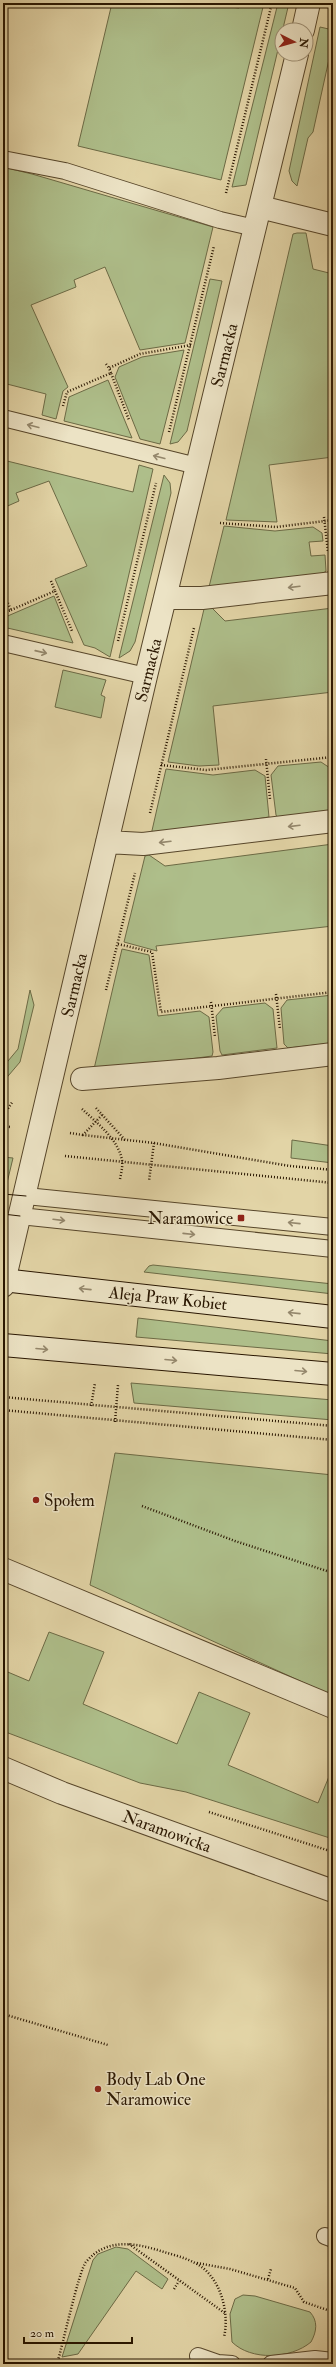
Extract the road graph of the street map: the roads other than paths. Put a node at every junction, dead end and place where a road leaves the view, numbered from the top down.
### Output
1 (309, 3) edge
2 (305, 22) edge
3 (295, 62) edge
4 (3, 159) edge
5 (260, 207) junction
6 (333, 225) edge
7 (255, 228) junction
8 (3, 418) edge
9 (197, 466) junction
10 (332, 583) edge
11 (165, 598) junction
12 (3, 643) edge
13 (146, 676) junction
14 (333, 821) edge
15 (107, 842) junction
16 (333, 1054) edge
17 (82, 1079) road end
18 (23, 1206) junction
19 (333, 1227) edge
20 (333, 1249) edge
21 (4, 1282) edge
22 (333, 1317) edge
23 (3, 1345) edge
24 (333, 1374) edge
25 (3, 1569) edge
26 (333, 1707) edge
27 (3, 1768) edge
28 (333, 1891) edge
29 (198, 2356) dead end
30 (333, 2361) edge
31 (225, 2363) edge
32 (271, 2364) edge

1 - 2 street
3 - 5 street, Sarmacka
4 - 7 lane
5 - 6 street
5 - 7 street, Sarmacka
7 - 9 street, Sarmacka
9 -> 8 lane
9 - 11 street, Sarmacka
10 -> 11 street
11 - 13 street, Sarmacka
12 -> 13 lane
13 - 15 street, Sarmacka
14 -> 15 street
15 - 18 street, Sarmacka
16 - 17 street
19 -> 18 lane
18 -> 20 lane
18 - 21 street, Sarmacka
22 -> 21 street, Aleja Praw Kobiet
23 -> 24 street
25 - 26 street
27 - 28 street, Naramowicka
29 - 31 lane
30 - 32 lane

